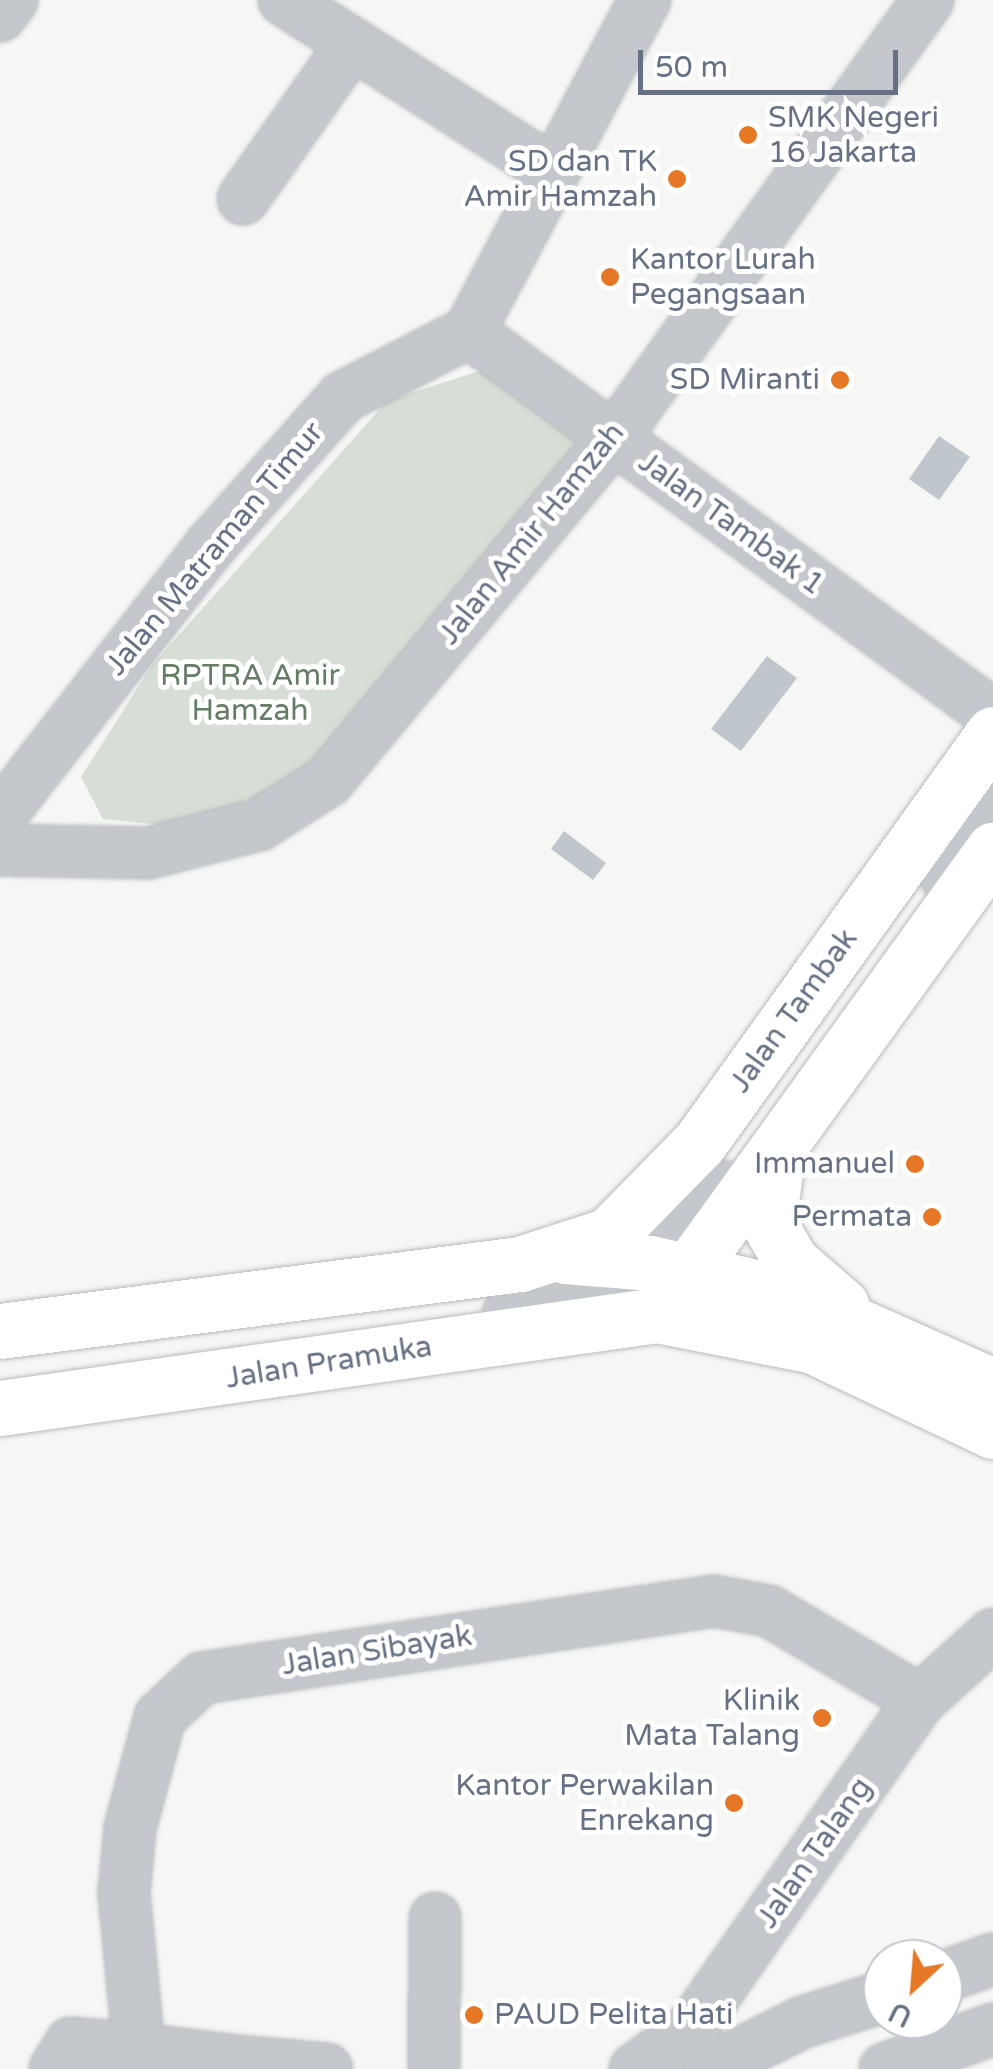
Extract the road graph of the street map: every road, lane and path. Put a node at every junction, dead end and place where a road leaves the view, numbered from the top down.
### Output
1 (12, 0) edge
2 (284, 0) edge
3 (646, 0) edge
4 (928, 0) edge
5 (0, 16) edge
6 (350, 47) junction
7 (551, 170) junction
8 (243, 199) dead end
9 (469, 332) junction
10 (614, 438) junction
11 (993, 715) edge
12 (993, 734) edge
13 (993, 772) edge
14 (993, 812) edge
15 (0, 816) edge
16 (0, 850) edge
17 (993, 850) edge
18 (782, 1140) junction
19 (615, 1271) junction
20 (869, 1326) junction
21 (0, 1331) edge
22 (0, 1356) edge
23 (993, 1386) edge
24 (0, 1387) edge
25 (0, 1408) edge
26 (993, 1431) edge
27 (993, 1634) edge
28 (920, 1700) junction
29 (435, 1918) dead end
30 (993, 1958) edge
31 (963, 1969) edge
32 (863, 2003) edge
33 (966, 2028) edge
34 (140, 2049) junction
35 (675, 2063) edge
36 (235, 2065) edge
37 (55, 2069) edge
38 (327, 2069) edge
39 (434, 2069) edge
40 (885, 2069) edge

1 - 5 street
2 - 6 street
3 - 7 street
4 - 10 street, Jalan Amir Hamzah
6 - 7 street
6 - 8 street
7 - 9 street
9 - 10 street, Jalan Tambak 1
9 - 15 street, Jalan Matraman Timur
10 - 11 street, Jalan Tambak 1
10 - 16 street, Jalan Amir Hamzah
12 - 19 main road, Jalan Tambak
13 - 19 street
14 - 19 street
17 - 18 main road
18 - 19 main road
18 - 20 main road
19 - 20 main road
19 - 21 main road
19 - 22 street
19 - 24 street
19 - 25 main road, Jalan Pramuka
19 - 26 main road
20 - 23 main road
27 - 28 street, Jalan Talang
28 - 34 street, Jalan Sibayak
28 - 35 street, Jalan Talang
29 - 39 street
30 - 31 street
32 - 35 street
33 - 40 street
34 - 36 street
34 - 37 street
36 - 38 street

